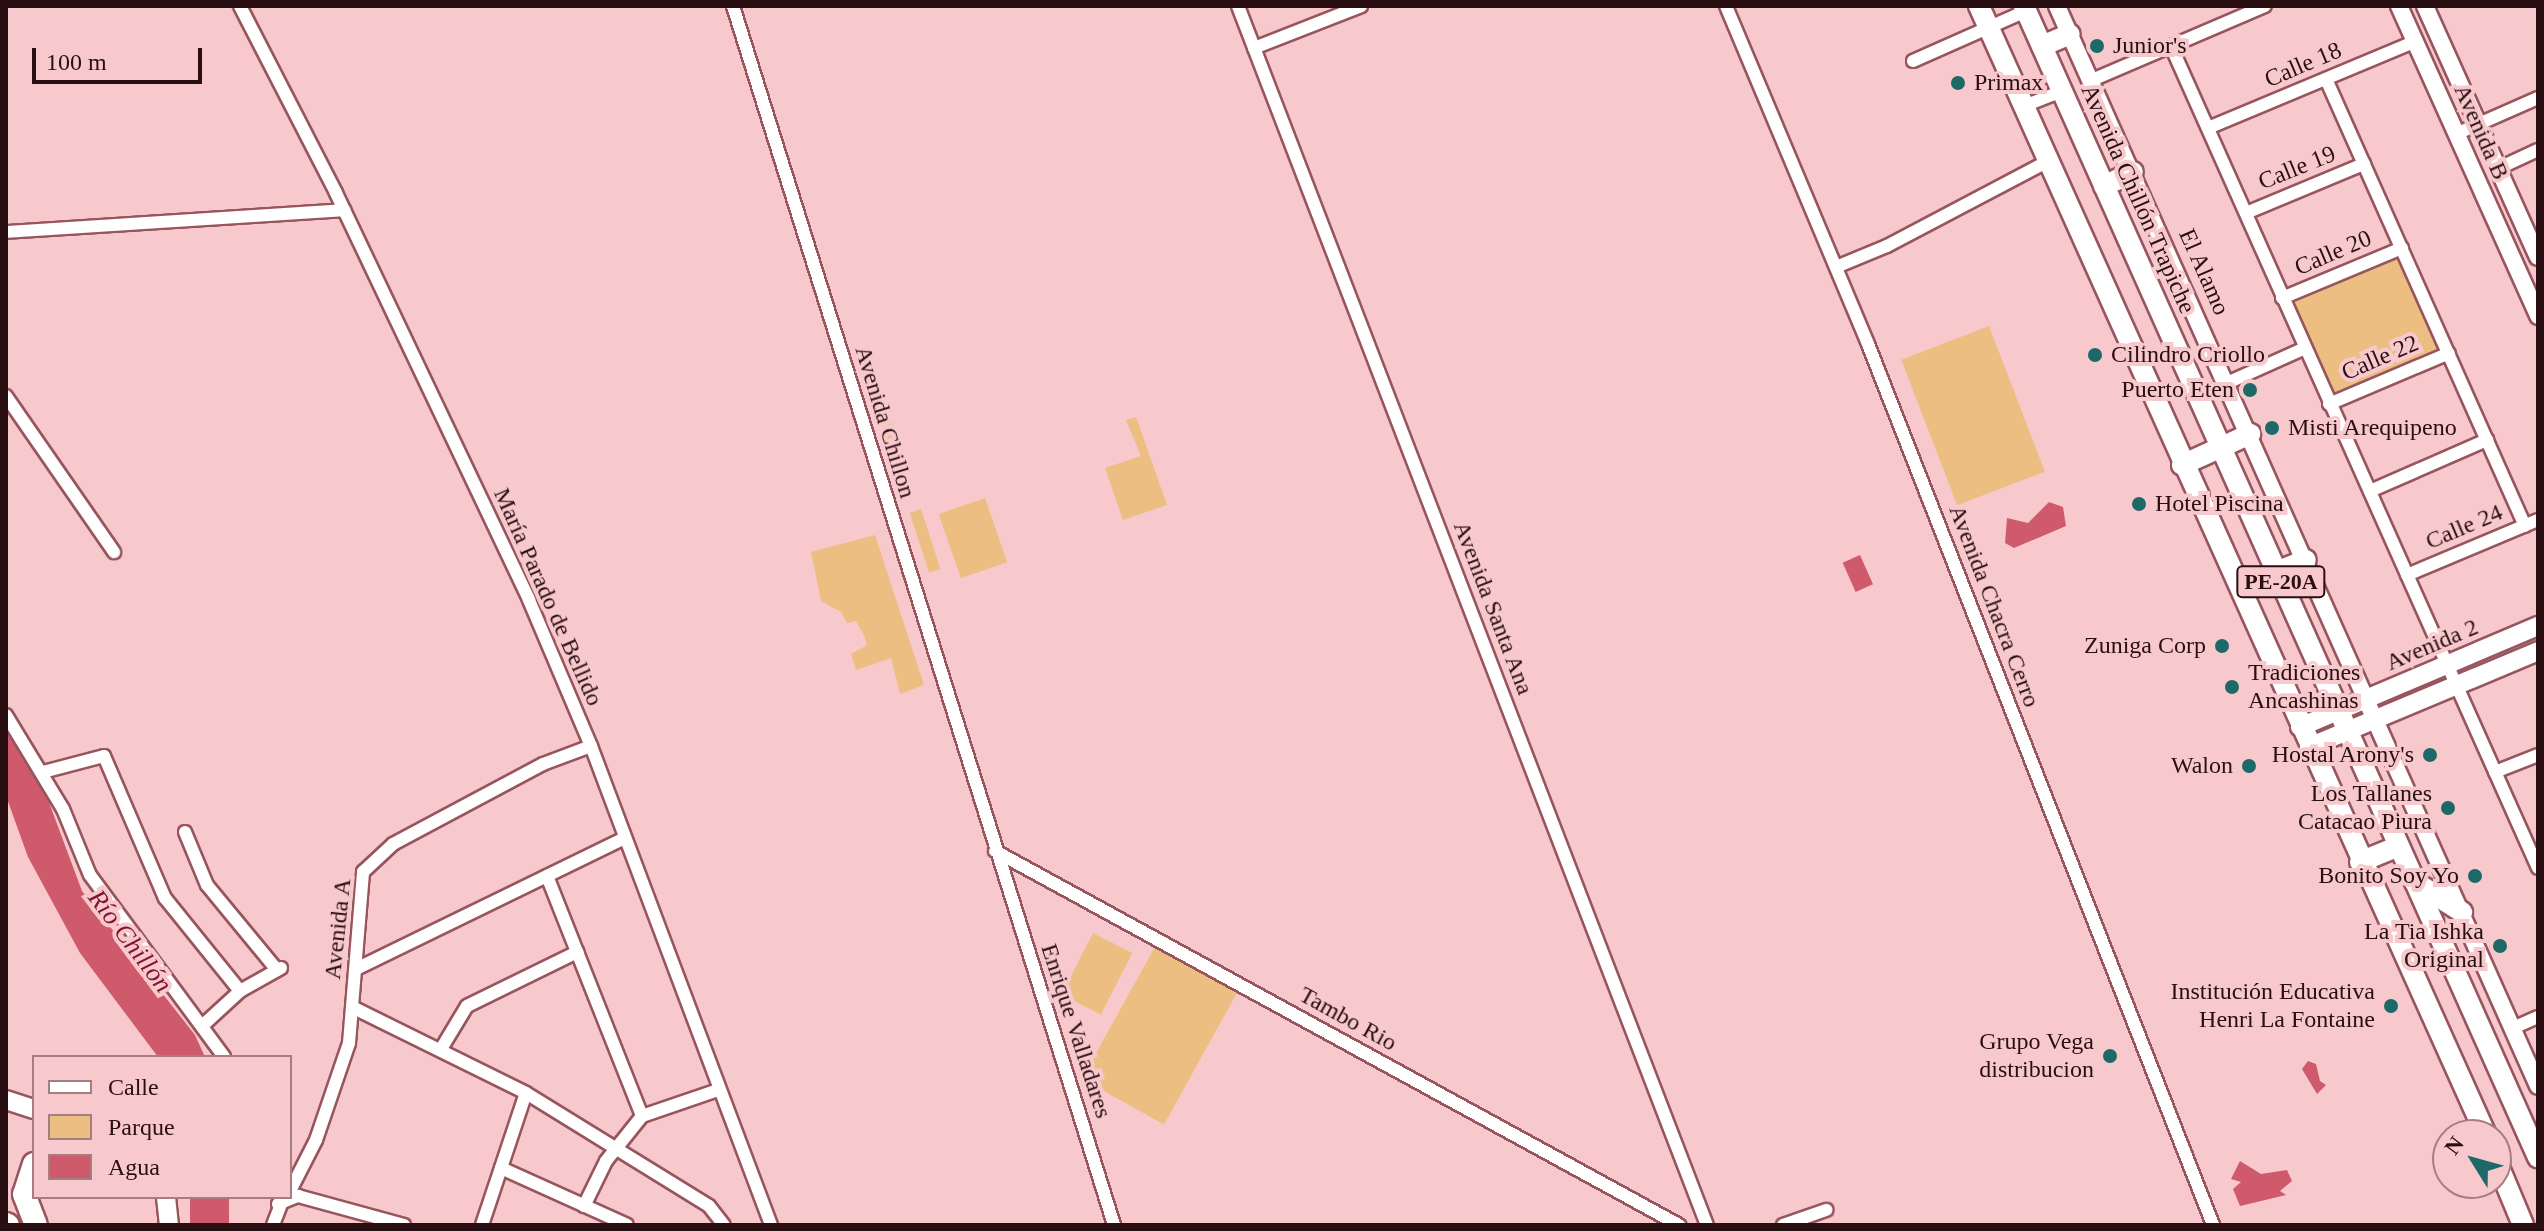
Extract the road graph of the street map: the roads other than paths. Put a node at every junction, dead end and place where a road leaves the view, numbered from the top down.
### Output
1 (240, 6) edge
2 (733, 6) edge
3 (1238, 6) edge
4 (1361, 6) edge
5 (1726, 6) edge
6 (1979, 6) edge
7 (2057, 6) edge
8 (2265, 6) edge
9 (2399, 6) edge
10 (2425, 6) edge
11 (2025, 8) edge
12 (1988, 27) junction
13 (2070, 34) junction
14 (2414, 42) junction
15 (2042, 46) junction
16 (2171, 46) junction
17 (1254, 48) junction
18 (1913, 61) dead end
19 (2326, 79) junction
20 (2092, 80) junction
21 (2062, 91) junction
22 (2538, 98) edge
23 (2024, 106) junction
24 (2478, 126) junction
25 (2208, 128) junction
26 (2456, 134) junction
27 (2538, 150) edge
28 (2048, 161) junction
29 (2364, 164) junction
30 (2497, 169) junction
31 (2133, 172) junction
32 (2104, 186) junction
33 (344, 210) junction
34 (2246, 213) junction
35 (6, 232) edge
36 (2402, 248) junction
37 (2538, 257) edge
38 (1836, 267) junction
39 (2282, 298) junction
40 (2538, 316) edge
41 (2305, 348) junction
42 (2449, 353) junction
43 (2227, 383) junction
44 (6, 396) edge
45 (2329, 404) junction
46 (2250, 434) junction
47 (2487, 440) junction
48 (2220, 447) junction
49 (2182, 465) junction
50 (2370, 491) junction
51 (2538, 520) edge
52 (2525, 526) junction
53 (114, 552) dead end
54 (2306, 560) junction
55 (2276, 572) junction
56 (2407, 575) junction
57 (2538, 626) edge
58 (2538, 651) edge
59 (2447, 665) junction
60 (2456, 685) junction
61 (2368, 698) junction
62 (2338, 710) junction
63 (6, 715) edge
64 (2378, 718) junction
65 (2300, 727) junction
66 (2347, 731) junction
67 (591, 746) junction
68 (2309, 747) junction
69 (2538, 755) edge
70 (43, 772) junction
71 (2495, 772) junction
72 (185, 832) dead end
73 (625, 838) junction
74 (2399, 846) junction
75 (995, 851) junction
76 (2537, 861) edge
77 (2360, 862) junction
78 (547, 876) junction
79 (2415, 882) junction
80 (2462, 912) junction
81 (577, 952) junction
82 (356, 969) junction
83 (240, 991) junction
84 (352, 1007) junction
85 (2538, 1017) edge
86 (202, 1026) junction
87 (2513, 1028) junction
88 (441, 1049) junction
89 (223, 1055) edge
90 (2538, 1086) edge
91 (718, 1090) junction
92 (526, 1093) junction
93 (6, 1100) edge
94 (32, 1108) edge
95 (642, 1116) junction
96 (2479, 1119) edge
97 (617, 1148) junction
98 (2538, 1157) edge
99 (501, 1168) junction
100 (32, 1170) edge
101 (292, 1187) edge
102 (292, 1197) edge
103 (279, 1199) edge
104 (2512, 1199) edge
105 (584, 1206) junction
106 (348, 1209) junction
107 (1826, 1210) dead end
108 (36, 1225) edge
109 (273, 1225) edge
110 (377, 1225) edge
111 (404, 1225) edge
112 (482, 1225) edge
113 (627, 1225) edge
114 (724, 1225) edge
115 (771, 1225) edge
116 (1114, 1225) edge
117 (1679, 1225) edge
118 (1707, 1225) edge
119 (1783, 1225) edge
120 (2213, 1225) edge
121 (2523, 1225) edge

1 - 33 street, María Parado de Bellido
2 - 75 street, Avenida Chillon
3 - 17 street, Avenida Santa Ana
4 - 17 street
5 - 38 street, Avenida Chacra Cerro
6 - 12 main road, PE-20A
7 - 13 street, El Alamo
8 - 16 street
9 - 14 street, Avenida B
10 - 24 street, Avenida B
11 - 12 street
11 - 15 main road, Avenida Chillón Trapiche / PE-20A
12 - 18 street
12 - 23 main road, PE-20A
13 - 15 main road
13 - 20 street, El Alamo
14 - 19 street, Calle 18
14 - 26 street, Avenida B
15 - 21 main road, Avenida Chillón Trapiche / PE-20A
16 - 20 street
16 - 25 street
17 - 118 street, Avenida Santa Ana
19 - 25 street, Calle 18
19 - 29 street
20 - 31 street, El Alamo
21 - 23 street
21 - 32 main road, Avenida Chillón Trapiche / PE-20A
22 - 24 street
23 - 28 main road, PE-20A
24 - 26 street
24 - 30 street, Avenida B
25 - 34 street
26 - 40 street, Avenida B
27 - 30 street
28 - 38 street
28 - 49 main road, PE-20A
29 - 34 street, Calle 19
29 - 36 street
30 - 37 street, Avenida B
31 - 32 main road
31 - 43 street, El Alamo
32 - 48 main road, Avenida Chillón Trapiche / PE-20A
33 - 35 street
33 - 67 street, María Parado de Bellido
34 - 39 street
36 - 39 street, Calle 20
36 - 42 street
38 - 120 street, Avenida Chacra Cerro
39 - 41 street
41 - 43 street
41 - 45 street
42 - 45 street, Calle 22
42 - 47 street
43 - 46 street, El Alamo
44 - 53 street
45 - 50 street
46 - 48 main road
46 - 54 street, El Alamo
47 - 50 street
47 - 52 street
48 - 49 main road
48 - 55 main road, Avenida Chillón Trapiche / PE-20A
49 - 65 main road, PE-20A
50 - 56 street
51 - 52 street, Calle 24
52 - 56 street, Calle 24
54 - 55 main road
54 - 61 street, El Alamo
55 - 62 main road, Avenida Chillón Trapiche / PE-20A
56 - 59 street
57 - 59 main road, Avenida 2
58 - 60 main road, Avenida 2
59 - 60 street
59 - 61 main road, Avenida 2
60 - 64 main road, Avenida 2
60 - 71 street
61 - 62 main road, Avenida 2
61 - 64 street, El Alamo
62 - 65 main road, Avenida 2
62 - 66 main road, Avenida Chillón Trapiche / PE-20A
63 - 70 street
64 - 66 main road, Avenida 2
64 - 80 street, El Alamo
65 - 68 main road, PE-20A
66 - 68 main road, Avenida 2
66 - 74 main road, Avenida Chillón Trapiche / PE-20A
67 - 73 street, María Parado de Bellido
67 - 82 street, Avenida A
68 - 77 main road, PE-20A
69 - 71 street
70 - 83 street
70 - 86 street
71 - 76 street
72 - 83 street
73 - 78 street
73 - 91 street, María Parado de Bellido
74 - 77 main road
74 - 79 main road, Avenida Chillón Trapiche / PE-20A
75 - 116 street, Enrique Valladares
75 - 117 street, Tambo Rio
77 - 96 main road, PE-20A
78 - 81 street
78 - 82 street
79 - 80 main road
79 - 98 main road, Avenida Chillón Trapiche / PE-20A
80 - 87 street, El Alamo
81 - 88 street
81 - 95 street
82 - 84 street, Avenida A
83 - 86 street
84 - 88 street
84 - 101 street, Avenida A
85 - 87 street
86 - 89 street
87 - 90 street, El Alamo
88 - 92 street
91 - 95 street
91 - 115 street, María Parado de Bellido
92 - 97 street
92 - 99 street
93 - 94 main road
95 - 97 street
97 - 105 street
97 - 114 street
99 - 105 street
99 - 112 street
100 - 108 highway
102 - 106 street
103 - 109 street
104 - 121 main road
105 - 113 street
106 - 110 street
106 - 111 street
107 - 119 street

